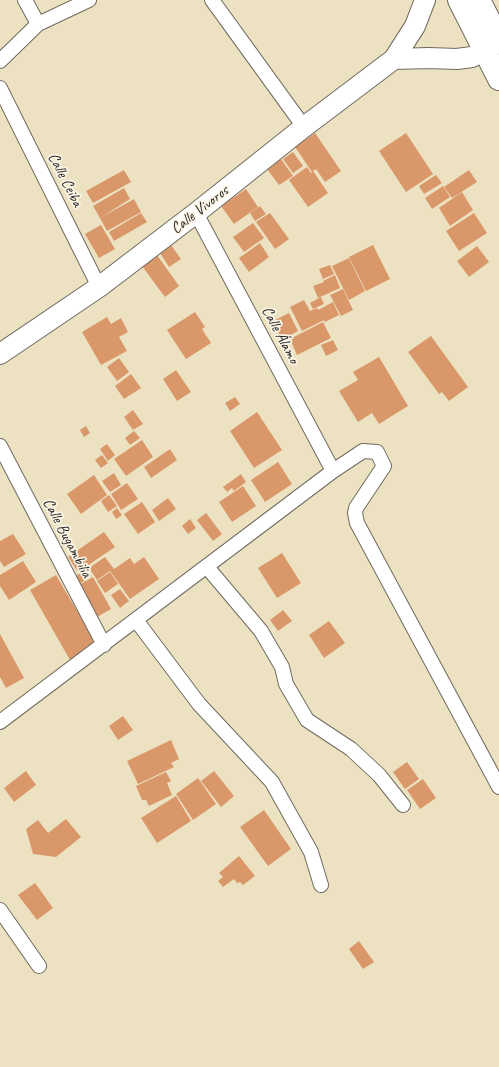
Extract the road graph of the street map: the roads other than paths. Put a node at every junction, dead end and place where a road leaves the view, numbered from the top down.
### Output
1 (25, 0) edge
2 (89, 0) edge
3 (212, 0) edge
4 (425, 0) edge
5 (459, 0) edge
6 (479, 0) edge
7 (38, 24) junction
8 (494, 44) edge
9 (394, 59) junction
10 (0, 61) edge
11 (499, 79) edge
12 (0, 88) edge
13 (304, 128) junction
14 (196, 214) junction
15 (99, 287) junction
16 (0, 354) edge
17 (0, 446) edge
18 (333, 472) junction
19 (207, 567) junction
20 (136, 620) junction
21 (104, 645) junction
22 (0, 722) edge
23 (499, 787) edge
24 (403, 805) dead end
25 (321, 885) dead end
26 (0, 910) edge
27 (39, 966) dead end

1 - 7 street
2 - 7 street
3 - 13 street
4 - 9 street
5 - 8 highway
6 - 8 highway
7 - 10 street
8 - 9 street
8 - 11 highway
9 - 13 street, Calle Vivoros
12 - 15 street, Calle Ceiba
13 - 14 street, Calle Vivoros
14 - 15 street, Calle Vivoros
14 - 18 street, Calle Álamo
15 - 16 street, Calle Vivoros
17 - 21 street, Calle Bugambilia
18 - 19 street
18 - 23 street
19 - 20 street
19 - 24 street
20 - 21 street
20 - 25 street
21 - 22 street
26 - 27 street

